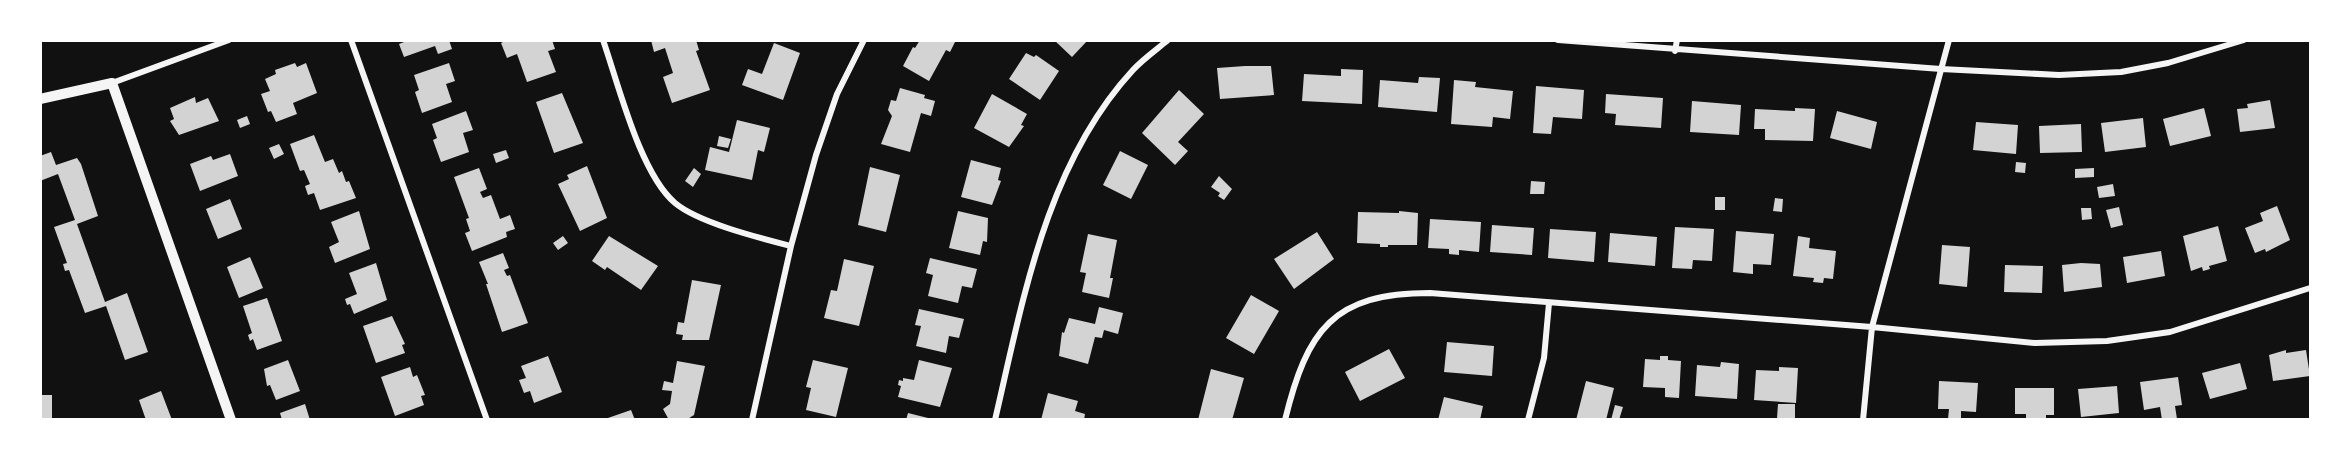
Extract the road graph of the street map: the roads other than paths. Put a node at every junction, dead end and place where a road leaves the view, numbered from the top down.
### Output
1 (229, 40) edge
2 (351, 40) edge
3 (603, 40) edge
4 (864, 40) edge
5 (1168, 40) edge
6 (1558, 40) edge
7 (1677, 40) edge
8 (1949, 40) edge
9 (2244, 40) edge
10 (1675, 51) junction
11 (1941, 69) junction
12 (112, 82) junction
13 (40, 99) edge
14 (791, 246) junction
15 (2310, 288) edge
16 (1549, 303) junction
17 (1872, 327) junction
18 (231, 420) edge
19 (487, 420) edge
20 (752, 420) edge
21 (995, 420) edge
22 (1285, 420) edge
23 (1528, 420) edge
24 (1863, 420) edge

1 - 12 street
2 - 19 street
3 - 14 street
4 - 14 street
5 - 21 street
6 - 10 street
7 - 10 street
8 - 11 street
9 - 11 street
10 - 11 street
11 - 17 street
12 - 13 street
12 - 18 street
14 - 20 street
15 - 17 street
16 - 17 street
16 - 22 street
16 - 23 street
17 - 24 street

